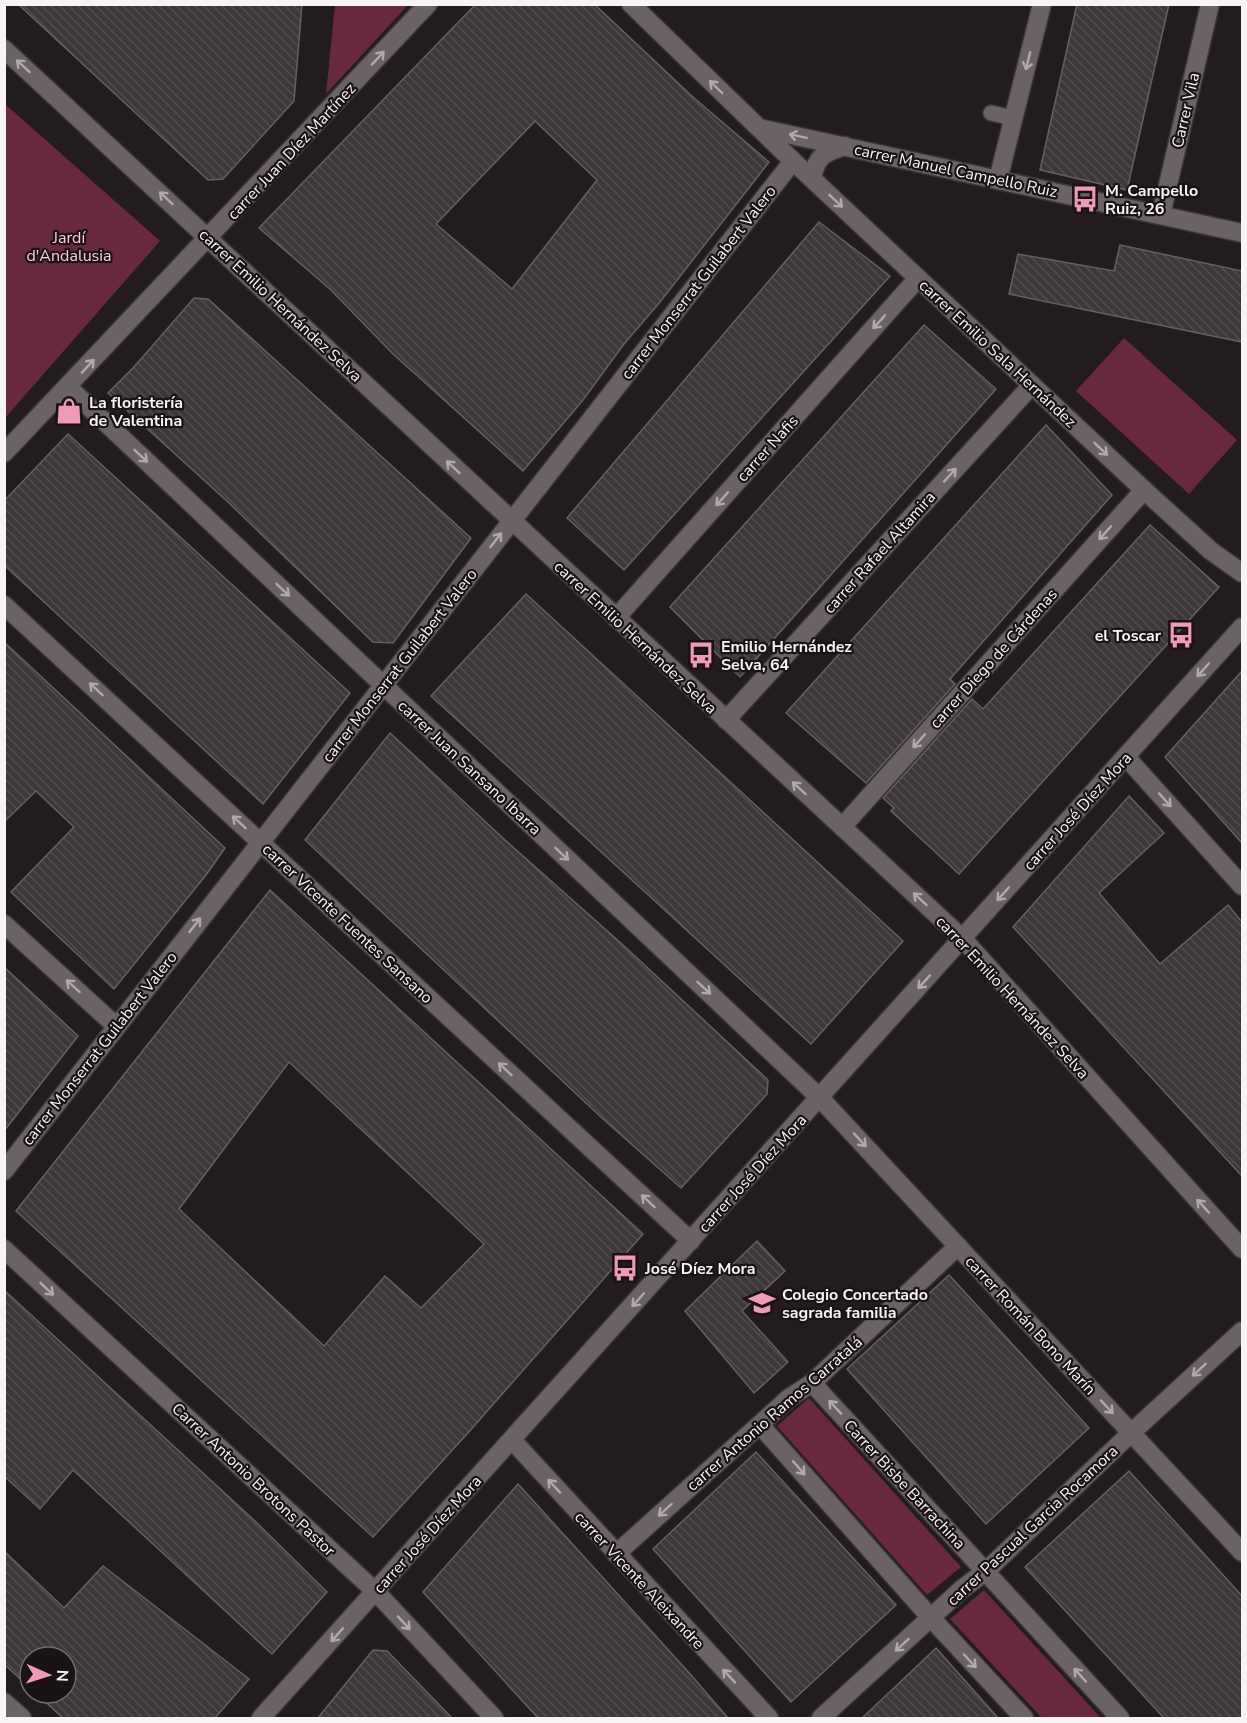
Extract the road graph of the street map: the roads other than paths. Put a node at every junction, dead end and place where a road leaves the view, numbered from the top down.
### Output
1 (428, 4) edge
2 (631, 4) edge
3 (1042, 4) edge
4 (1210, 4) edge
5 (4, 49) edge
6 (992, 113) dead end
7 (1013, 118) junction
8 (759, 128) junction
9 (845, 146) junction
10 (793, 161) junction
11 (812, 178) junction
12 (998, 180) junction
13 (1161, 215) junction
14 (1242, 233) edge
15 (209, 238) junction
16 (918, 278) junction
17 (1032, 385) junction
18 (68, 387) junction
19 (4, 453) edge
20 (1144, 490) junction
21 (512, 521) junction
22 (1242, 573) edge
23 (4, 605) edge
24 (616, 618) junction
25 (1242, 627) edge
26 (383, 685) junction
27 (726, 720) junction
28 (1126, 757) junction
29 (842, 827) junction
30 (261, 842) junction
31 (1242, 886) edge
32 (4, 924) edge
33 (963, 939) junction
34 (116, 1026) junction
35 (820, 1098) junction
36 (4, 1171) edge
37 (691, 1241) junction
38 (958, 1246) junction
39 (4, 1249) edge
40 (1242, 1249) edge
41 (1242, 1331) edge
42 (812, 1383) junction
43 (760, 1425) junction
44 (1131, 1433) junction
45 (512, 1440) junction
46 (1242, 1552) edge
47 (616, 1554) junction
48 (986, 1571) junction
49 (376, 1592) junction
50 (931, 1618) junction
51 (4, 1702) edge
52 (22, 1719) edge
53 (261, 1719) edge
54 (494, 1719) edge
55 (769, 1719) edge
56 (821, 1719) edge
57 (1024, 1719) edge
58 (1120, 1719) edge

15 -> 1 street, carrer Juan Díez Martínez
8 -> 2 street, carrer Emilio Sala Hernández
3 -> 7 street
4 - 13 street, Carrer Vila
15 -> 5 street, carrer Emilio Hernández Selva
6 - 7 lane
7 - 12 street
9 -> 8 street, carrer Manuel Campello Ruiz
8 - 10 street, carrer Emilio Sala Hernández
9 - 11 street, carrer Manuel Campello Ruiz
9 - 12 street, carrer Manuel Campello Ruiz
10 - 11 street, carrer Emilio Sala Hernández
10 - 21 street, carrer Monserrat Guilabert Valero
11 -> 16 street, carrer Emilio Sala Hernández
12 - 13 street, carrer Manuel Campello Ruiz
13 - 14 street, carrer Manuel Campello Ruiz
18 -> 15 street, carrer Juan Díez Martínez
21 -> 15 street, carrer Emilio Hernández Selva
16 - 17 street, carrer Emilio Sala Hernández
16 -> 24 street, carrer Nafis
17 -> 20 street, carrer Emilio Sala Hernández
27 -> 17 street, carrer Rafael Altamira
18 - 19 street, carrer Juan Díez Martínez
18 -> 26 street, carrer Juan Sansano Ibarra
20 - 22 street, carrer Emilio Sala Hernández
20 -> 29 street, carrer Diego de Cárdenas
21 - 24 street, carrer Emilio Hernández Selva
26 -> 21 street, carrer Monserrat Guilabert Valero
30 -> 23 street, carrer Vicente Fuentes Sansano
24 - 27 street, carrer Emilio Hernández Selva
25 -> 28 street, carrer José Díez Mora
26 - 30 street, carrer Monserrat Guilabert Valero
26 -> 35 street, carrer Juan Sansano Ibarra
29 -> 27 street, carrer Emilio Hernández Selva
28 -> 31 street
28 -> 33 street, carrer José Díez Mora
33 -> 29 street, carrer Emilio Hernández Selva
34 -> 30 street, carrer Monserrat Guilabert Valero
37 -> 30 street, carrer Vicente Fuentes Sansano
34 -> 32 street
33 -> 35 street, carrer José Díez Mora
40 -> 33 street, carrer Emilio Hernández Selva
34 - 36 street, carrer Monserrat Guilabert Valero
35 - 37 street, carrer José Díez Mora
35 -> 38 street, carrer Román Bono Marín
37 -> 45 street, carrer José Díez Mora
38 - 42 street, carrer Antonio Ramos Carratalá
38 -> 44 street, carrer Román Bono Marín
39 -> 49 street, Carrer Antonio Brotons Pastor
41 -> 44 street, carrer Pascual Garcia Rocamora
42 - 43 street, carrer Antonio Ramos Carratalá
48 -> 42 street, Carrer Bisbe Barrachina
43 -> 47 street, carrer Antonio Ramos Carratalá
43 -> 50 street
44 - 46 street, carrer Román Bono Marín
44 - 48 street, carrer Pascual Garcia Rocamora
47 -> 45 street, carrer Vicente Aleixandre
45 - 49 street, carrer José Díez Mora
55 -> 47 street, carrer Vicente Aleixandre
48 - 50 street, carrer Pascual Garcia Rocamora
58 -> 48 street, Carrer Bisbe Barrachina
49 -> 53 street, carrer José Díez Mora
49 -> 54 street, Carrer Antonio Brotons Pastor
50 -> 56 street, carrer Pascual Garcia Rocamora
50 -> 57 street
51 - 52 street

